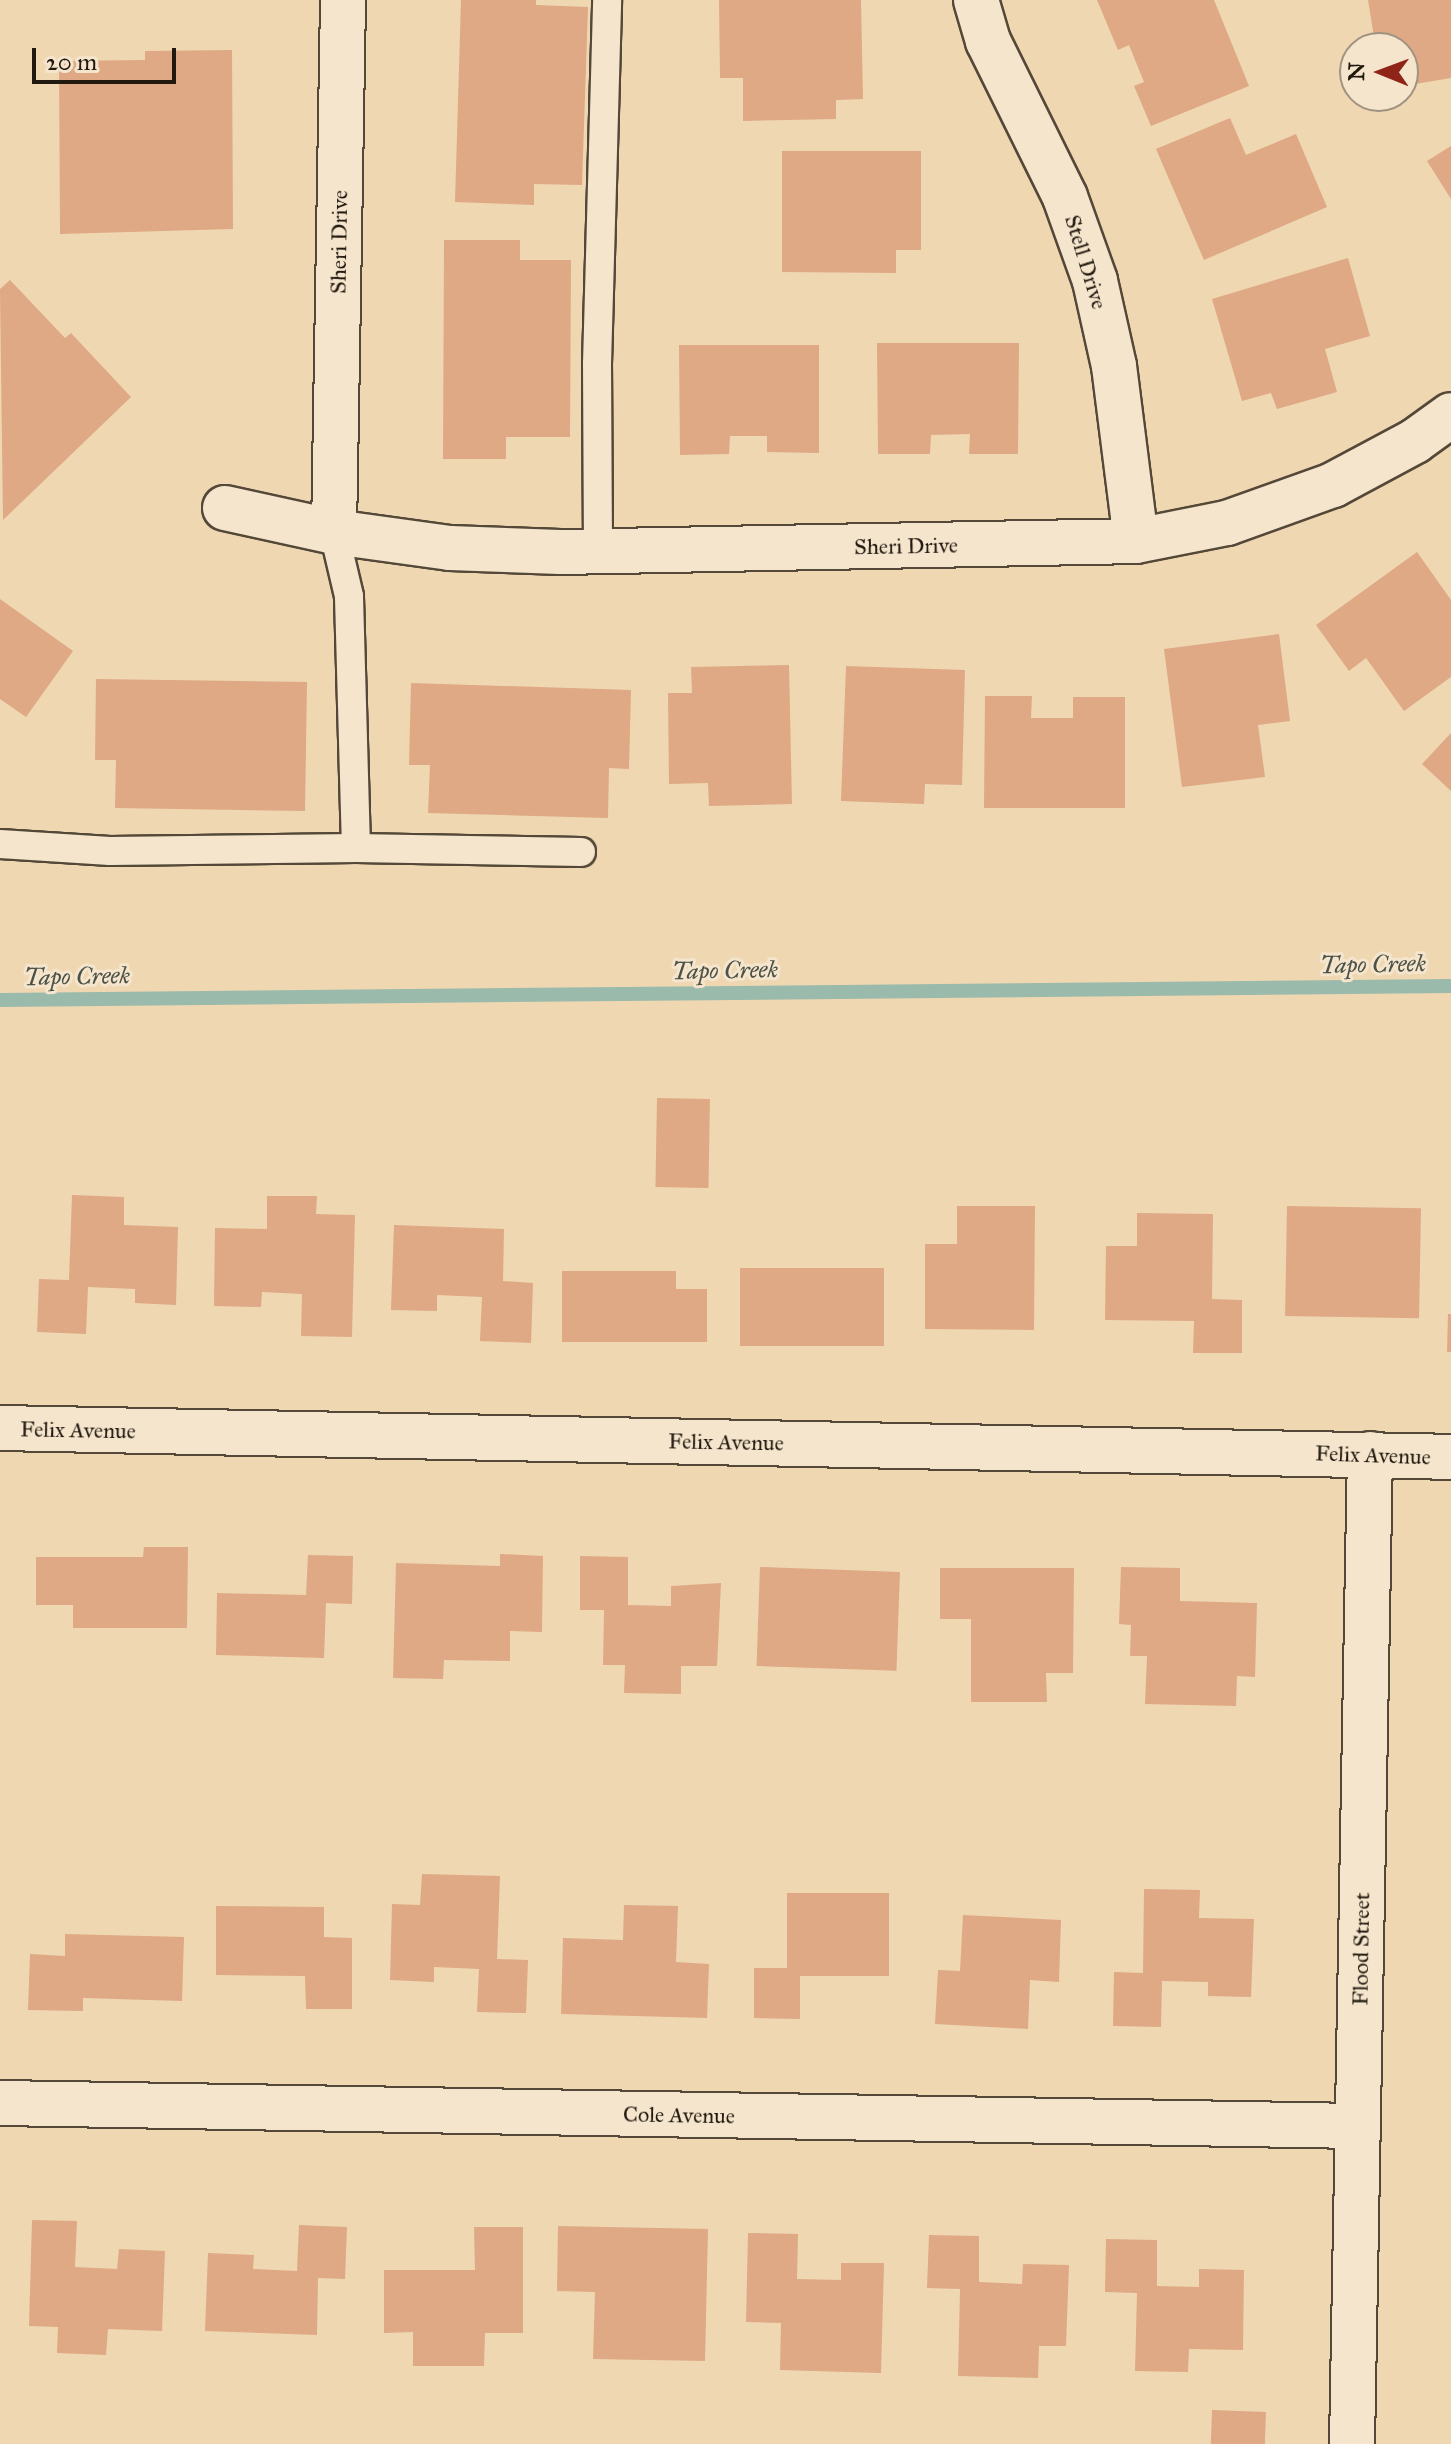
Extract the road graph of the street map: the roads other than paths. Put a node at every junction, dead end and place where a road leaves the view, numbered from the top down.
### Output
1 (343, 0) edge
2 (607, 0) edge
3 (976, 0) edge
4 (1451, 415) edge
5 (225, 508) dead end
6 (334, 532) junction
7 (1136, 541) junction
8 (598, 552) junction
9 (0, 844) edge
10 (356, 848) junction
11 (581, 852) dead end
12 (0, 1428) edge
13 (1370, 1454) junction
14 (1451, 1457) edge
15 (0, 2103) edge
16 (1358, 2126) junction
17 (1352, 2444) edge

1 - 6 street, Sheri Drive
2 - 8 lane
3 - 7 street, Stell Drive
4 - 7 street, Sheri Drive
5 - 6 street, Sheri Drive
6 - 8 street, Sheri Drive
6 - 10 lane
7 - 8 street, Sheri Drive
9 - 10 lane
10 - 11 lane
12 - 13 street, Felix Avenue
13 - 14 street, Felix Avenue
13 - 16 street, Flood Street
15 - 16 street, Cole Avenue
16 - 17 street, Flood Street

